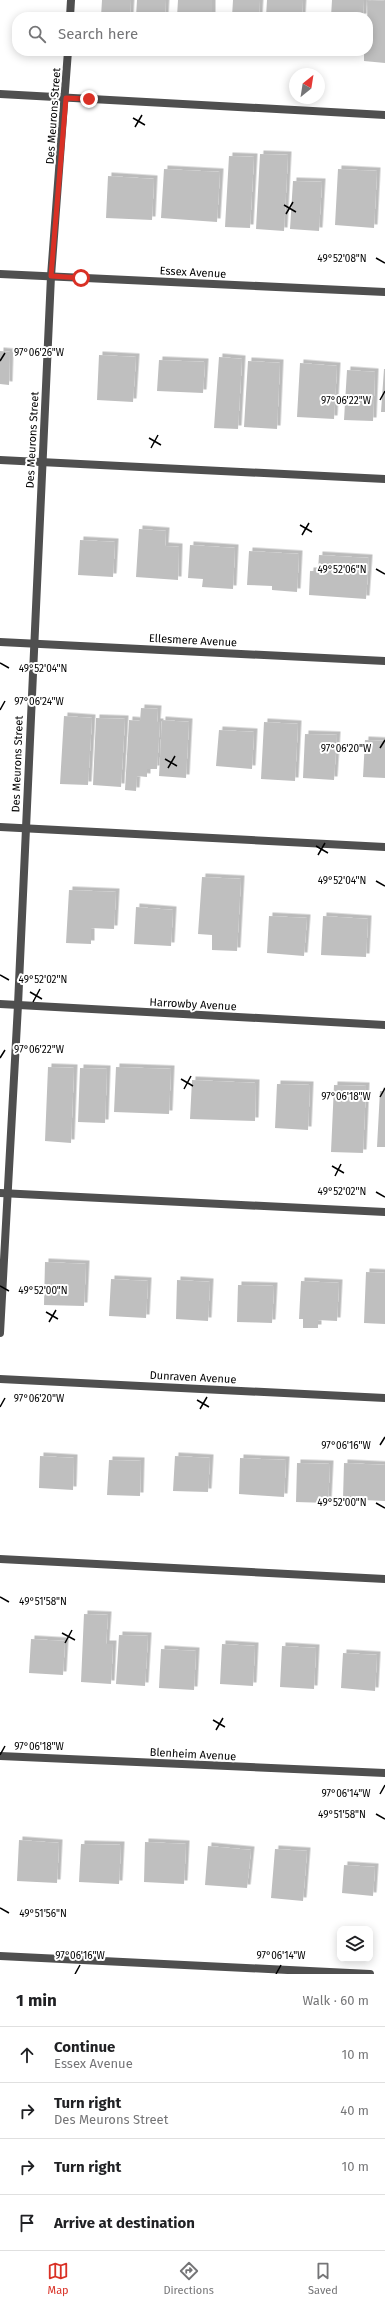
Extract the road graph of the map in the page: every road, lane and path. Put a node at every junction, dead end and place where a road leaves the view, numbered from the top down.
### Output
1 (71, 0) edge
2 (70, 12) edge
3 (68, 56) edge
4 (0, 94) edge
5 (66, 98) junction
6 (385, 115) edge
7 (0, 274) edge
8 (51, 276) junction
9 (385, 292) edge
10 (0, 460) edge
11 (42, 462) junction
12 (385, 479) edge
13 (0, 642) edge
14 (33, 644) junction
15 (385, 660) edge
16 (0, 827) edge
17 (25, 828) junction
18 (385, 846) edge
19 (0, 1004) edge
20 (18, 1005) junction
21 (385, 1025) edge
22 (4, 1193) edge
23 (385, 1212) edge
24 (0, 1334) edge
25 (0, 1379) edge
26 (385, 1398) edge
27 (0, 1559) edge
28 (385, 1579) edge
29 (0, 1756) edge
30 (385, 1773) edge
31 (0, 1956) edge
32 (370, 1974) edge

1 - 2 street
3 - 5 street, Des Meurons Street
4 - 5 street
5 - 6 street
5 - 8 street, Des Meurons Street
7 - 8 street, Essex Avenue
8 - 9 street, Essex Avenue
8 - 11 street, Des Meurons Street
10 - 11 street
11 - 12 street
11 - 14 street, Des Meurons Street
13 - 14 street, Ellesmere Avenue
14 - 15 street, Ellesmere Avenue
14 - 17 street, Des Meurons Street
16 - 17 street
17 - 18 street
17 - 20 street, Des Meurons Street
19 - 20 street, Harrowby Avenue
20 - 21 street, Harrowby Avenue
20 - 22 street, Des Meurons Street
22 - 23 street
22 - 24 street, Des Meurons Street
25 - 26 street, Dunraven Avenue
27 - 28 street
29 - 30 street, Blenheim Avenue
31 - 32 street

